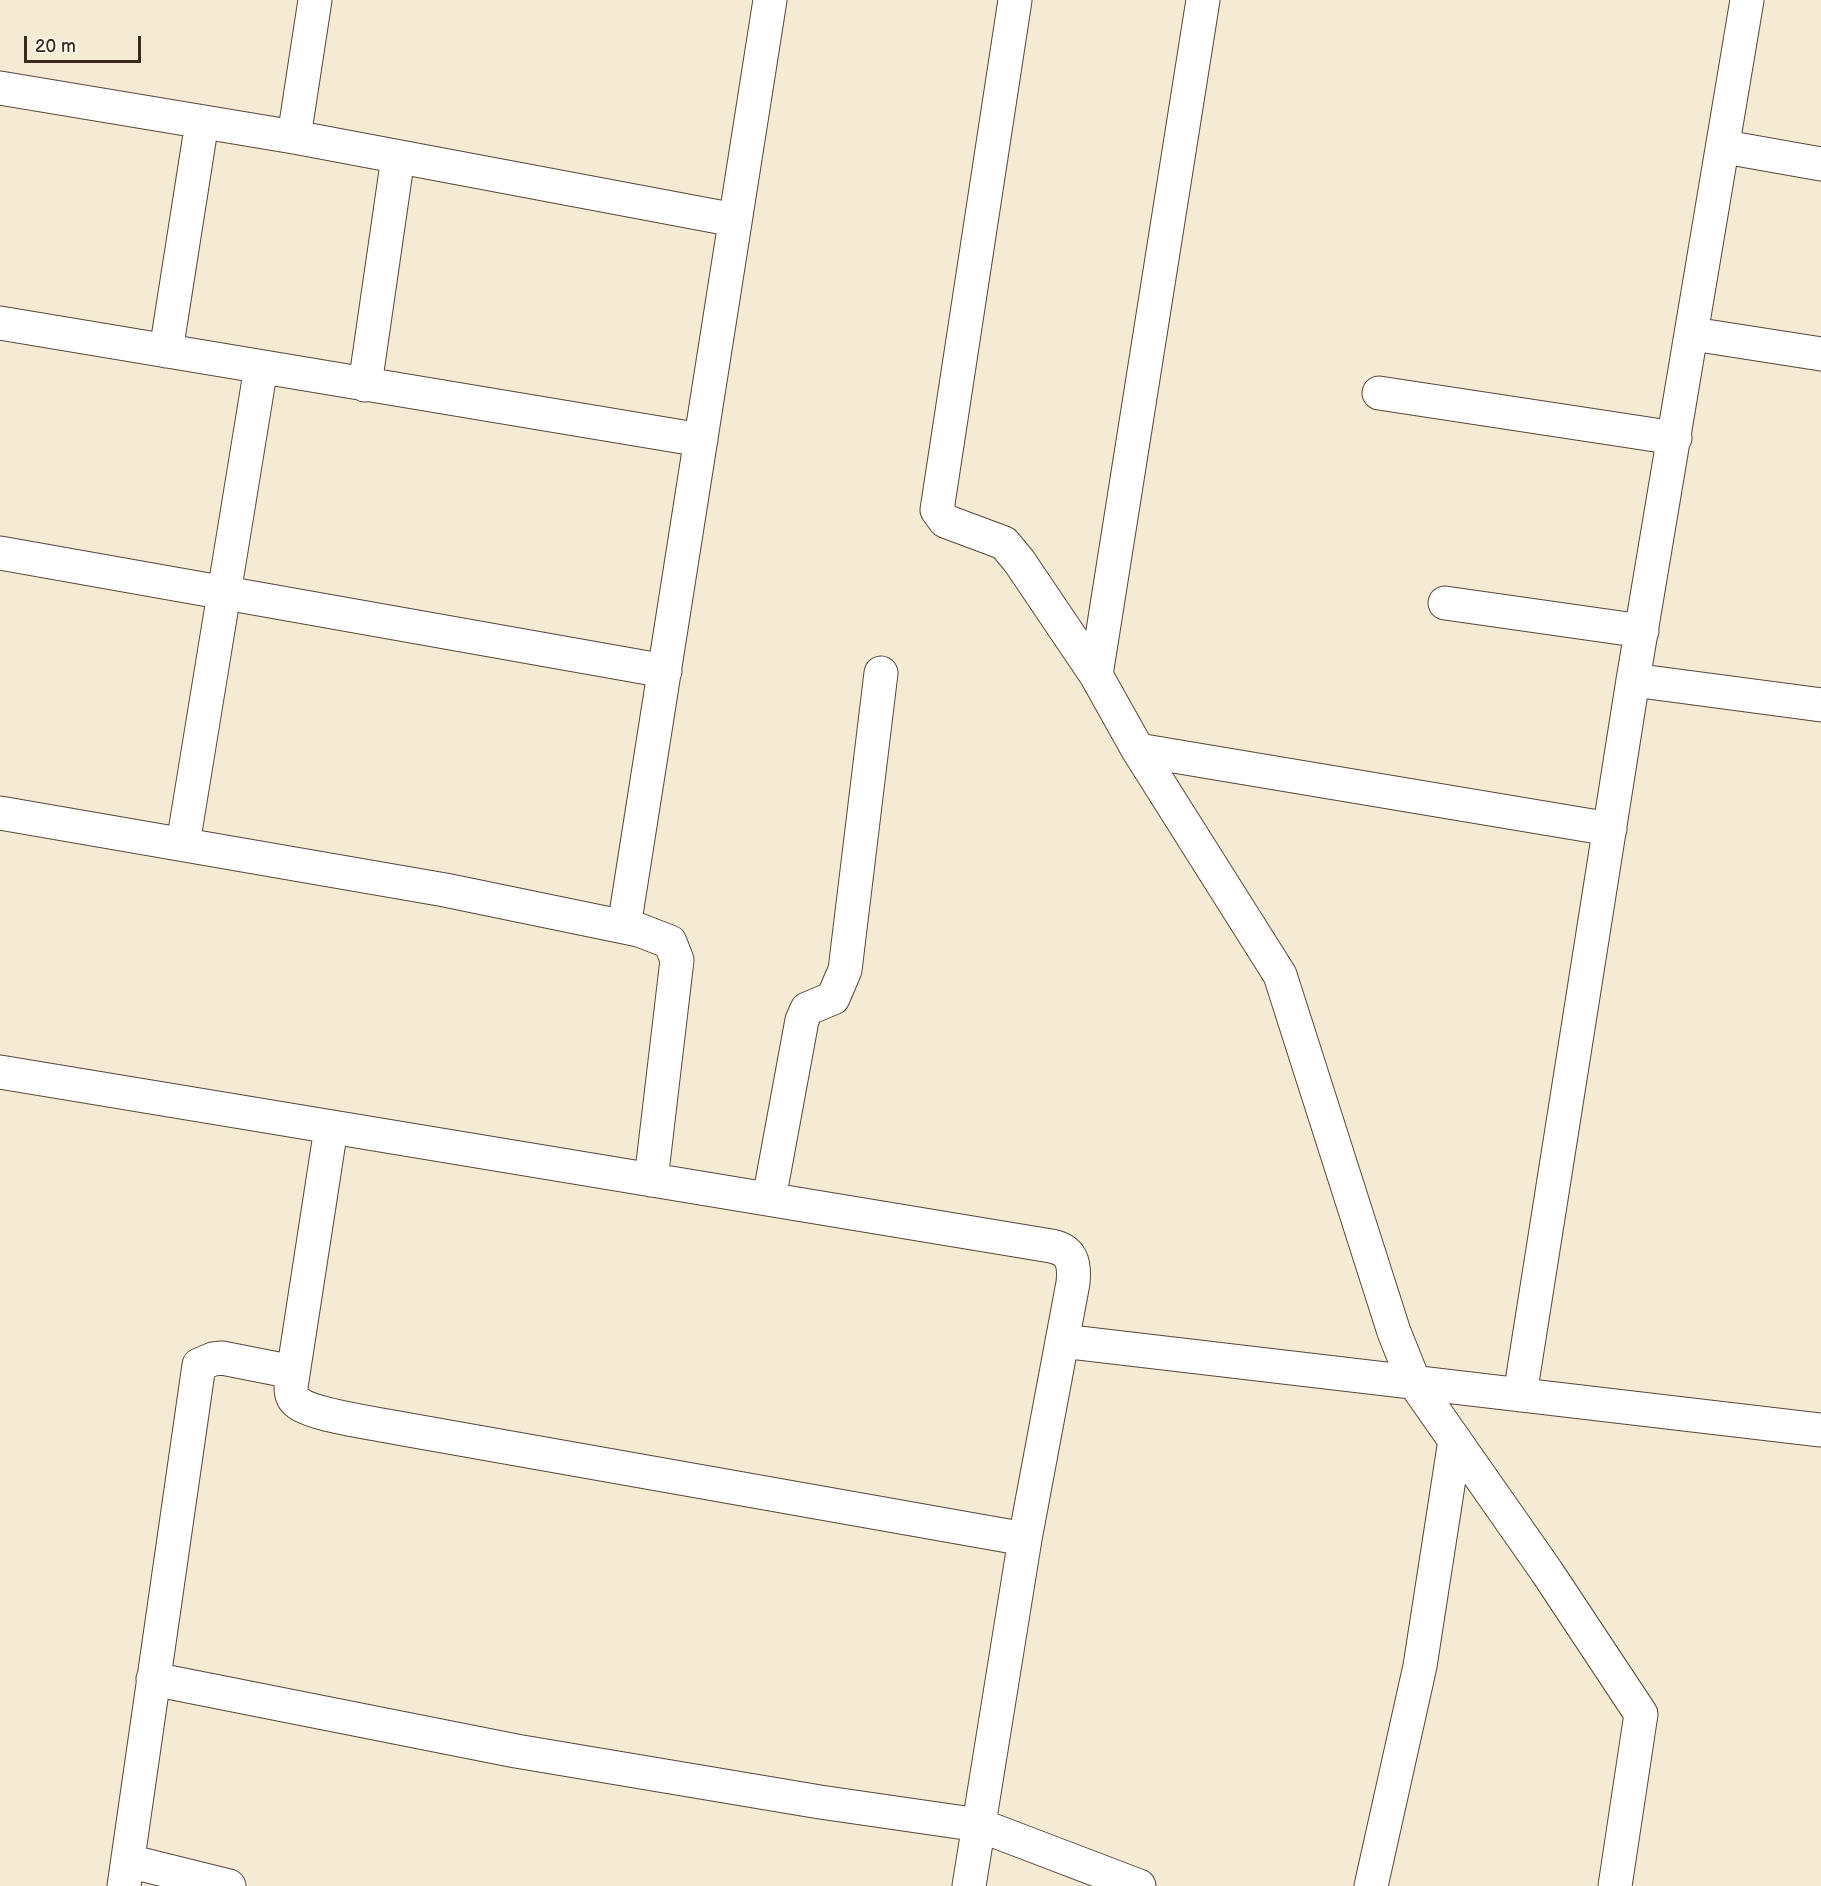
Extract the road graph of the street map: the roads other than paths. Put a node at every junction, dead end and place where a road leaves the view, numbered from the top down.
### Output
1 (315, 0) edge
2 (770, 0) edge
3 (1015, 0) edge
4 (1203, 0) edge
5 (1747, 0) edge
6 (0, 88) edge
7 (202, 122) junction
8 (294, 137) junction
9 (1725, 147) junction
10 (398, 157) junction
11 (1821, 164) edge
12 (735, 220) junction
13 (0, 323) edge
14 (1693, 334) junction
15 (166, 351) junction
16 (1821, 354) edge
17 (261, 367) junction
18 (365, 385) junction
19 (1379, 393) dead end
20 (1675, 438) junction
21 (701, 440) junction
22 (0, 553) edge
23 (226, 593) junction
24 (1445, 603) dead end
25 (1642, 631) junction
26 (665, 671) junction
27 (881, 673) dead end
28 (1096, 675) junction
29 (1633, 680) junction
30 (1821, 705) edge
31 (1138, 750) junction
32 (0, 813) edge
33 (1610, 830) junction
34 (183, 844) junction
35 (624, 927) junction
36 (0, 1072) edge
37 (332, 1128) junction
38 (651, 1180) junction
39 (769, 1199) junction
40 (1062, 1341) junction
41 (293, 1372) junction
42 (1414, 1382) junction
43 (1520, 1395) junction
44 (1821, 1430) edge
45 (1455, 1440) junction
46 (1025, 1539) junction
47 (153, 1679) junction
48 (979, 1825) junction
49 (126, 1874) edge
50 (229, 1886) edge
51 (969, 1886) edge
52 (1139, 1886) edge
53 (1371, 1886) edge
54 (1615, 1886) edge

1 - 8 street
2 - 12 street
3 - 28 street
4 - 28 street
5 - 9 street
6 - 7 street
7 - 8 street
7 - 15 street
8 - 10 street
9 - 11 street
9 - 14 street
10 - 12 street
10 - 18 street
12 - 21 street
13 - 15 street
14 - 16 street
14 - 20 street
15 - 17 street
17 - 18 street
17 - 23 street
18 - 21 street
19 - 20 street
20 - 25 street
21 - 26 street
22 - 23 street
23 - 26 street
23 - 34 street
24 - 25 street
25 - 29 street
26 - 35 street
27 - 39 street
28 - 31 street
29 - 30 street
29 - 33 street
31 - 33 street
31 - 42 street
32 - 34 street
33 - 43 street
34 - 35 street
35 - 38 street
36 - 37 street
37 - 38 street
37 - 41 street
38 - 39 street
39 - 40 street
40 - 42 street
40 - 46 street
41 - 46 street
41 - 47 street
42 - 43 street
42 - 45 street
43 - 44 street
45 - 53 street
45 - 54 street
46 - 48 street
47 - 48 street
47 - 49 street
48 - 51 street
48 - 52 street
49 - 50 street

